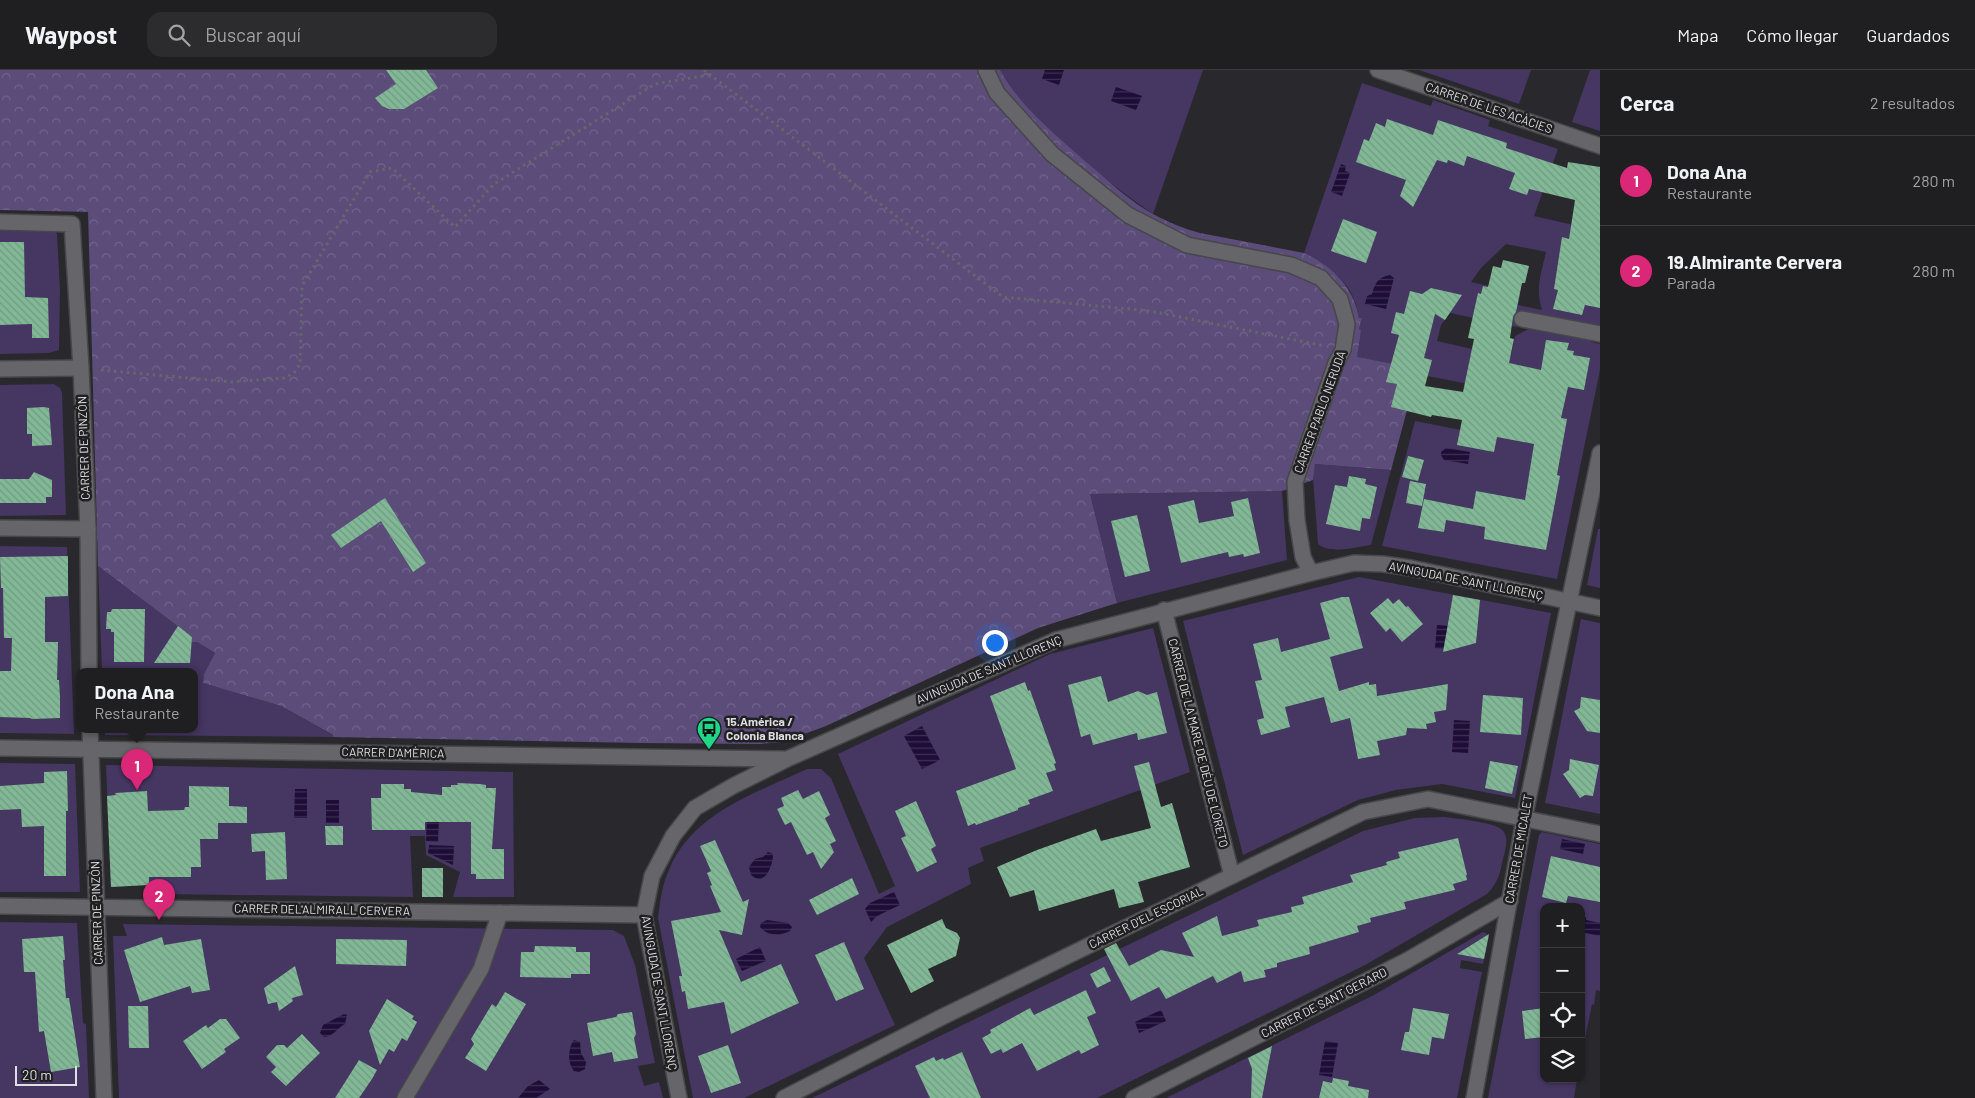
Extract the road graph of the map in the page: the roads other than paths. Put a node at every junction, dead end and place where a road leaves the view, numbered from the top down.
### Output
1 (986, 70) edge
2 (1378, 70) edge
3 (1600, 146) edge
4 (0, 222) edge
5 (1522, 319) dead end
6 (1600, 334) edge
7 (81, 368) junction
8 (0, 369) edge
9 (1600, 454) edge
10 (1594, 513) edge
11 (0, 528) edge
12 (88, 529) junction
13 (1311, 573) junction
14 (1570, 602) junction
15 (1600, 608) edge
16 (1164, 610) junction
17 (89, 668) edge
18 (90, 733) edge
19 (0, 748) edge
20 (90, 749) junction
21 (786, 759) junction
22 (1524, 819) junction
23 (1600, 834) edge
24 (1232, 876) junction
25 (1510, 901) junction
26 (0, 906) edge
27 (97, 907) junction
28 (500, 913) junction
29 (644, 915) junction
30 (104, 1098) edge
31 (405, 1098) edge
32 (679, 1098) edge
33 (784, 1098) edge
34 (1134, 1098) edge
35 (1474, 1098) edge

1 - 13 street, CARRER PABLO NERUDA
2 - 3 street, CARRER DE LES ACÀCIES
4 - 7 street, CARRER DE PINZÓN
5 - 6 street
7 - 8 street
7 - 12 street, CARRER DE PINZÓN
9 - 10 street, CARRER DE MICALET
10 - 14 street, CARRER DE MICALET
11 - 12 street
12 - 17 street, CARRER DE PINZÓN
13 - 14 street, AVINGUDA DE SANT LLORENÇ
13 - 16 street, AVINGUDA DE SANT LLORENÇ
14 - 15 street, AVINGUDA DE SANT LLORENÇ
14 - 22 street, CARRER DE MICALET
16 - 21 street, AVINGUDA DE SANT LLORENÇ
16 - 24 street, CARRER DE LA MARE DE DÉU DE LORETO
18 - 20 street, CARRER DE PINZÓN
19 - 20 street, CARRER D'AMÈRICA
20 - 21 street, CARRER D'AMÈRICA
20 - 27 street, CARRER DE PINZÓN
21 - 29 street, AVINGUDA DE SANT LLORENÇ
22 - 23 street, CARRER D'EL ESCORIAL
22 - 24 street, CARRER D'EL ESCORIAL
22 - 25 street, CARRER DE MICALET
24 - 33 street, CARRER D'EL ESCORIAL
25 - 34 street, CARRER DE SANT GERARD
25 - 35 street, CARRER DE MICALET
26 - 27 street, CARRER DEL'ALMIRALL CERVERA
27 - 28 street, CARRER DEL'ALMIRALL CERVERA
27 - 30 street, CARRER DE PINZÓN
28 - 29 street, CARRER DEL'ALMIRALL CERVERA
28 - 31 street
29 - 32 street, AVINGUDA DE SANT LLORENÇ

